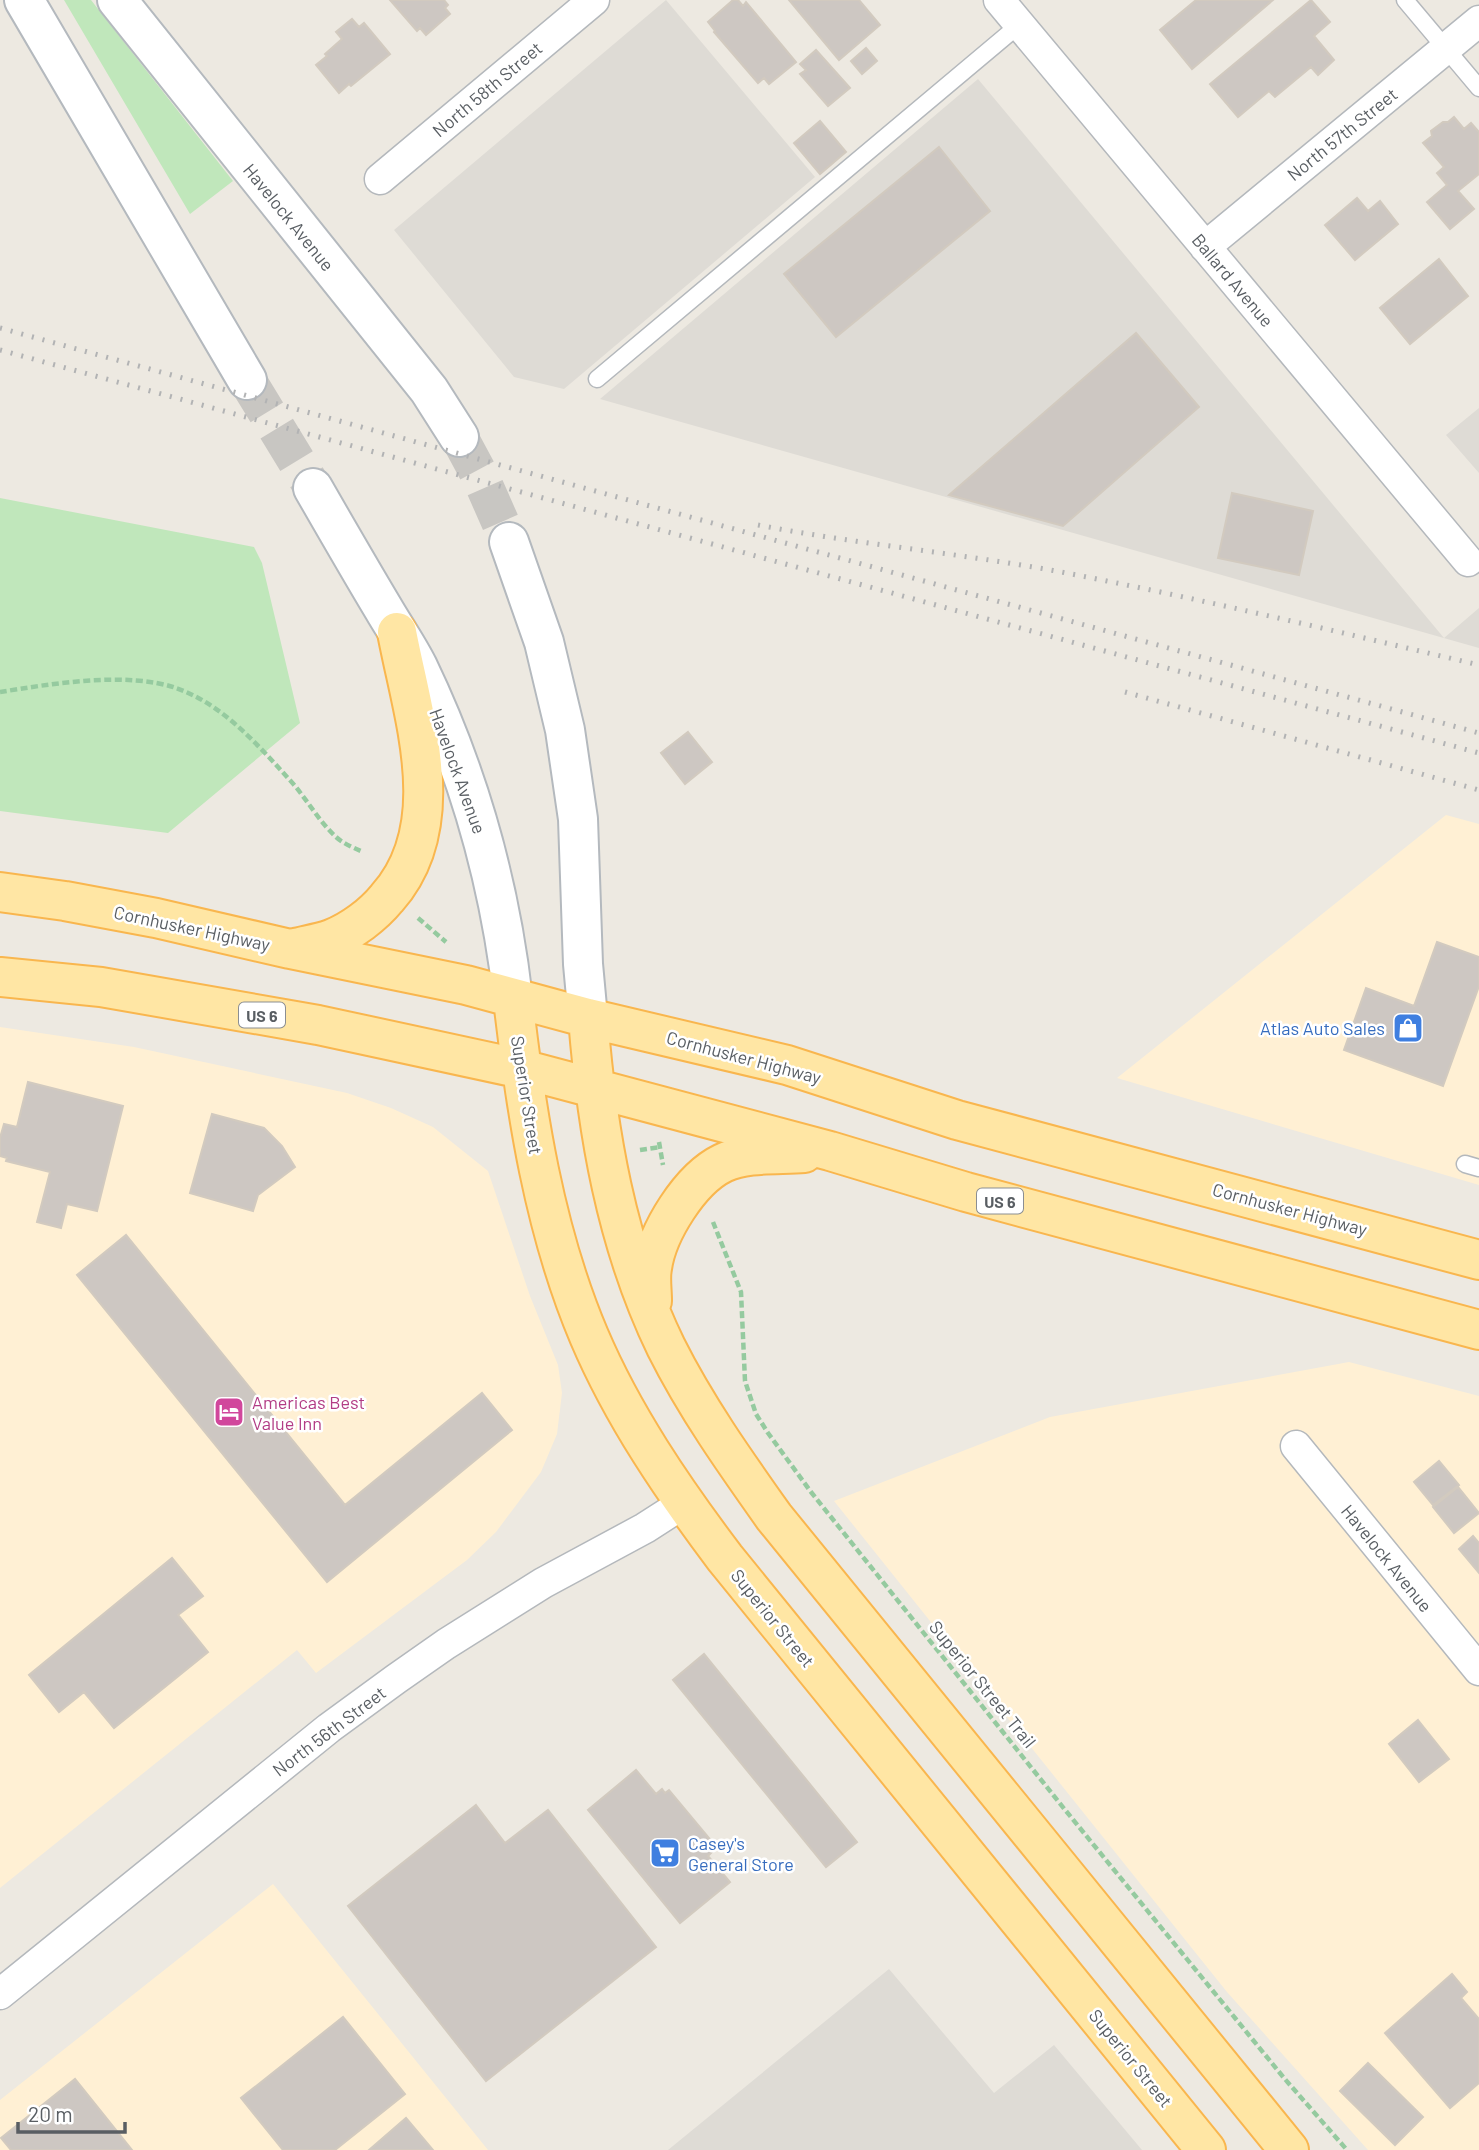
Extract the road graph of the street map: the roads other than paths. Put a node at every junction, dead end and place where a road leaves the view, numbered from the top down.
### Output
1 (24, 0) edge
2 (117, 0) edge
3 (594, 0) edge
4 (999, 0) edge
5 (1405, 0) edge
6 (1479, 21) edge
7 (1019, 25) junction
8 (1446, 49) junction
9 (1479, 88) edge
10 (380, 179) dead end
11 (1205, 247) junction
12 (597, 379) dead end
13 (247, 380) tunnel mouth
14 (459, 437) tunnel mouth
15 (313, 488) tunnel mouth
16 (509, 542) tunnel mouth
17 (1468, 561) dead end
18 (397, 632) junction
19 (0, 891) edge
20 (290, 949) junction
21 (0, 977) edge
22 (513, 999) junction
23 (588, 1018) junction
24 (522, 1069) junction
25 (593, 1087) junction
26 (830, 1151) junction
27 (1479, 1260) edge
28 (653, 1317) junction
29 (1479, 1330) edge
30 (1296, 1446) dead end
31 (684, 1503) junction
32 (1479, 1671) edge
33 (0, 1994) edge
34 (1206, 2150) edge
35 (1289, 2150) edge

1 - 13 main road
2 - 14 main road, Havelock Avenue
3 - 10 street, North 58th Street
4 - 7 street, Ballard Avenue
5 - 8 lane
6 - 8 street, North 57th Street
7 - 11 street, Ballard Avenue
7 - 12 lane
8 - 9 lane
8 - 11 street, North 57th Street
11 - 17 street, Ballard Avenue
15 - 18 main road, Havelock Avenue
16 - 23 main road
18 - 20 main road
18 - 22 main road, Havelock Avenue
19 - 20 main road, Cornhusker Highway
20 - 22 main road, Cornhusker Highway
21 - 24 main road, US 6
22 - 23 main road, Cornhusker Highway
22 - 24 main road, Superior Street
23 - 25 main road
23 - 27 main road, Cornhusker Highway
24 - 25 main road, US 6
24 - 31 main road, Superior Street
25 - 26 main road, US 6
25 - 28 main road
26 - 28 main road
26 - 29 main road, US 6
28 - 35 main road
30 - 32 street, Havelock Avenue
31 - 33 street, North 56th Street
31 - 34 main road, Superior Street

